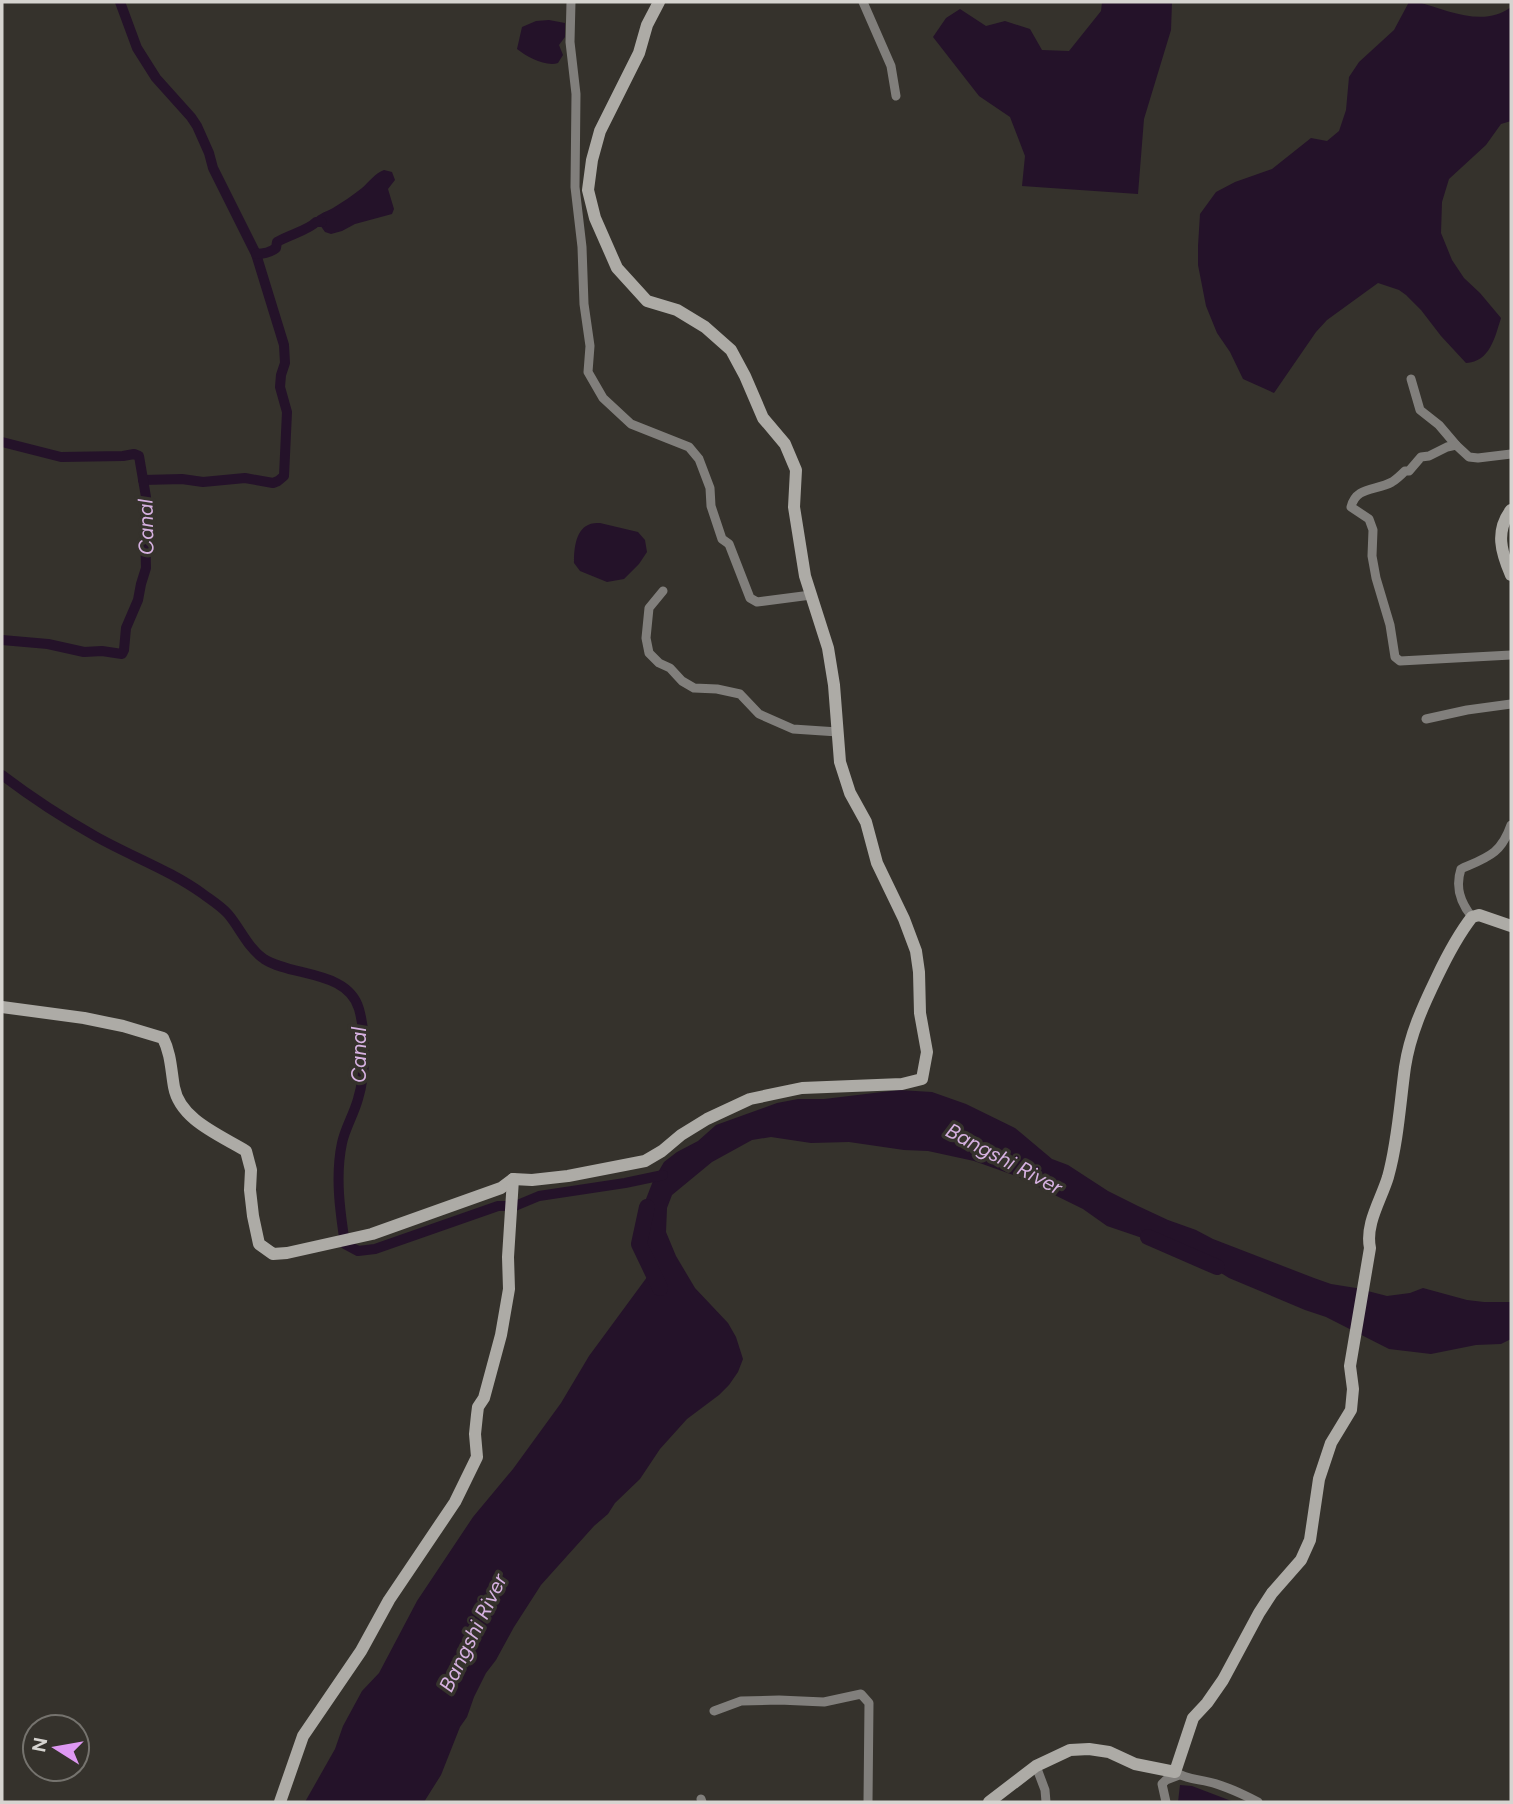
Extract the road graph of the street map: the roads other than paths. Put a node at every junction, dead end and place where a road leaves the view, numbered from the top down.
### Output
1 (571, 2) edge
2 (659, 2) edge
3 (863, 2) edge
4 (896, 96) dead end
5 (1410, 379) dead end
6 (1456, 446) junction
7 (1511, 454) edge
8 (1511, 510) edge
9 (1511, 575) edge
10 (663, 591) dead end
11 (811, 595) junction
12 (1511, 655) edge
13 (1511, 704) edge
14 (1426, 719) dead end
15 (838, 732) junction
16 (1511, 825) edge
17 (1472, 917) junction
18 (1511, 926) edge
19 (2, 1007) edge
20 (513, 1179) junction
21 (714, 1711) dead end
22 (1036, 1766) junction
23 (1177, 1774) junction
24 (281, 1802) edge
25 (868, 1802) edge
26 (989, 1802) edge
27 (1046, 1802) edge
28 (1166, 1802) edge
29 (1258, 1802) edge

1 - 11 street
2 - 11 street
3 - 4 street
5 - 6 street
6 - 7 street
6 - 12 street
8 - 9 street
10 - 15 street
11 - 15 street
13 - 14 street
15 - 20 street
16 - 17 street
17 - 18 street
17 - 23 street
19 - 20 street
20 - 24 street
21 - 25 street
22 - 23 street
22 - 26 street
22 - 27 street
23 - 28 street
23 - 29 street

